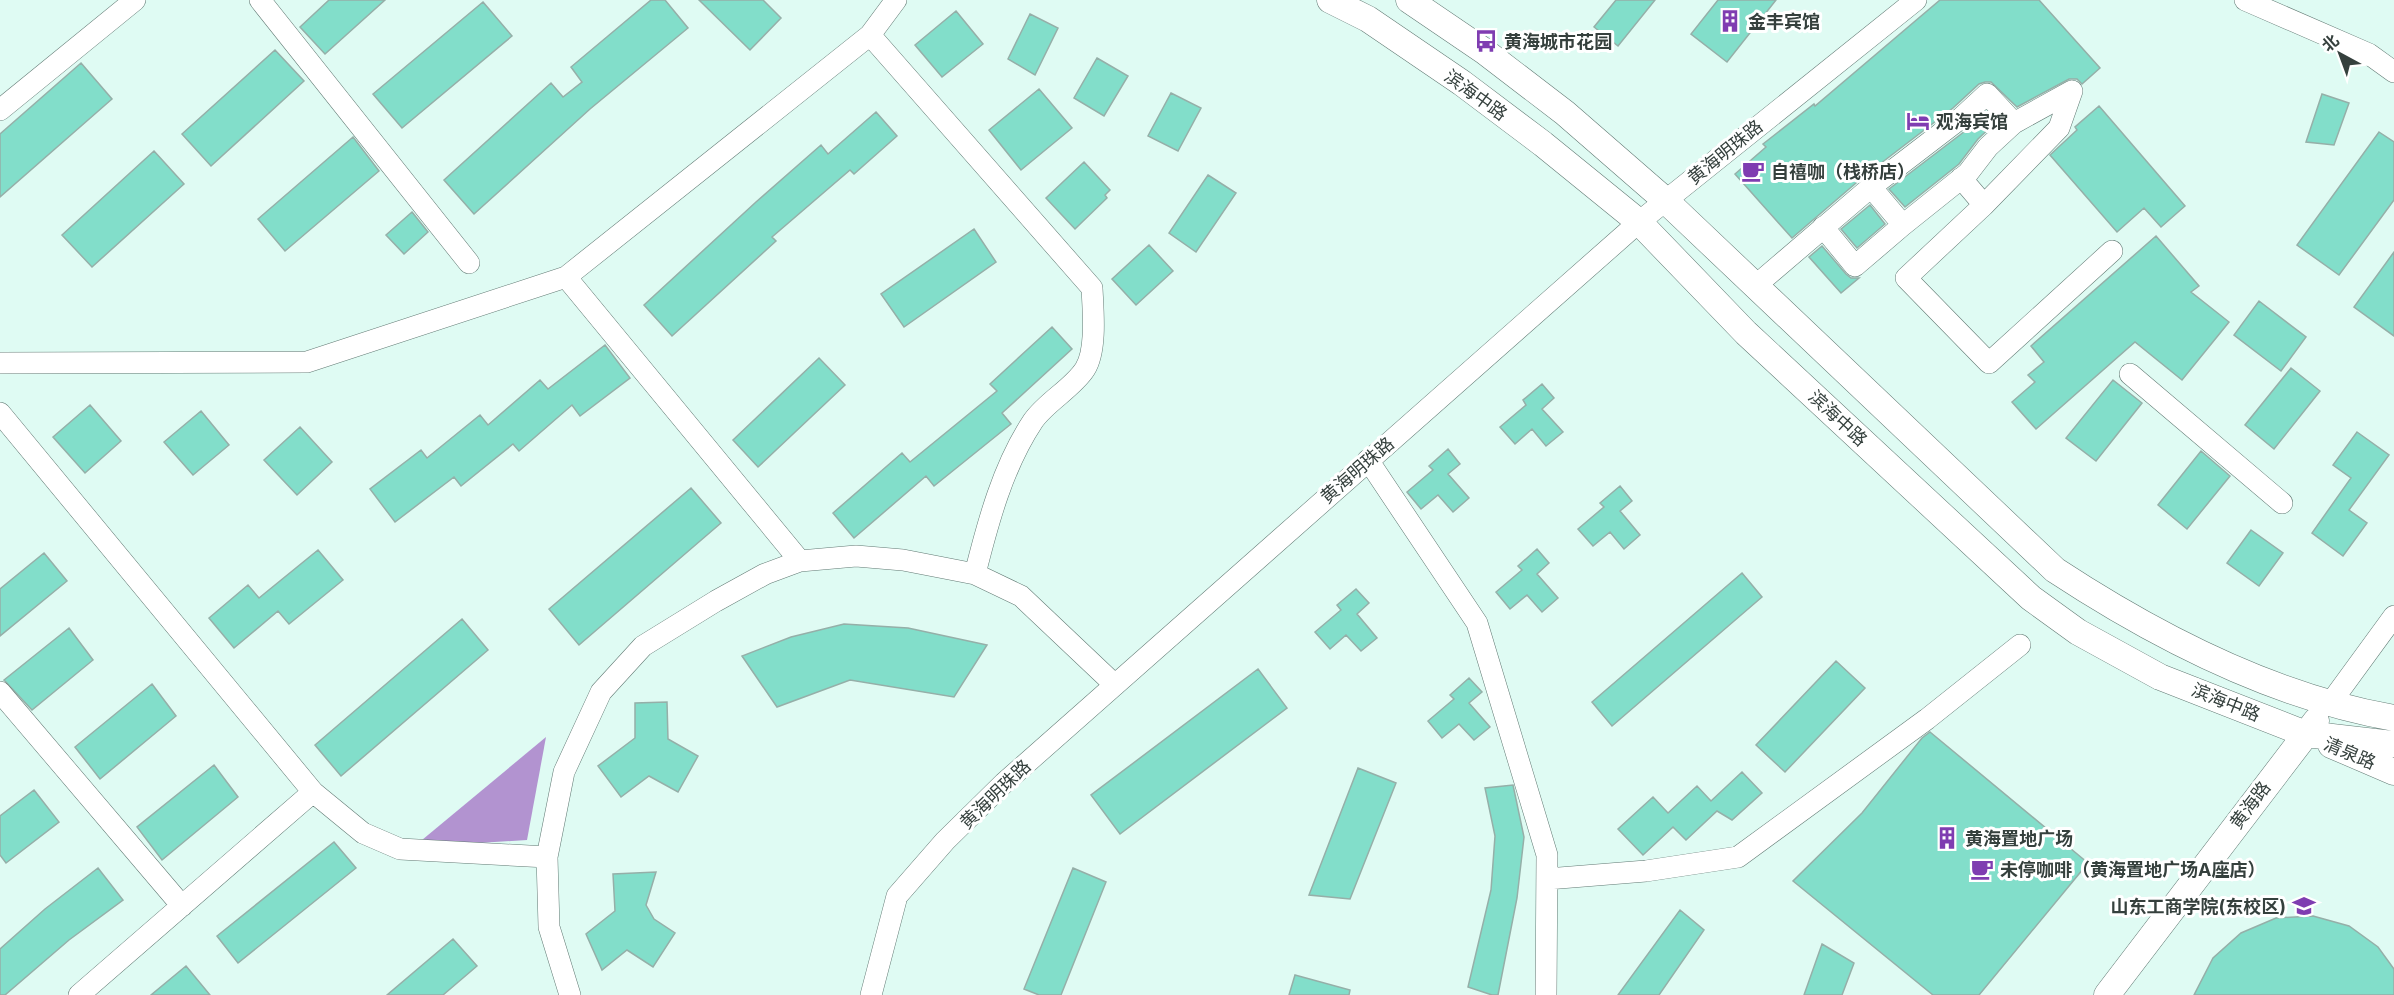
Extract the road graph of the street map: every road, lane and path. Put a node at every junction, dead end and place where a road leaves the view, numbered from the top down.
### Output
1 (135, 0) edge
2 (260, 0) edge
3 (896, 0) edge
4 (1330, 0) edge
5 (1409, 0) edge
6 (1916, 0) edge
7 (2245, 0) edge
8 (870, 35) junction
9 (2394, 72) edge
10 (0, 110) edge
11 (2014, 123) junction
12 (1961, 178) junction
13 (1870, 187) junction
14 (1665, 200) junction
15 (1984, 205) junction
16 (1639, 222) junction
17 (1903, 225) junction
18 (1823, 227) junction
19 (2112, 251) dead end
20 (469, 263) dead end
21 (566, 277) junction
22 (1754, 287) junction
23 (0, 363) edge
24 (2130, 374) dead end
25 (0, 413) edge
26 (1368, 460) junction
27 (2282, 503) dead end
28 (800, 561) junction
29 (975, 574) junction
30 (2394, 616) edge
31 (2019, 645) dead end
32 (1115, 685) junction
33 (0, 692) edge
34 (2329, 705) junction
35 (2394, 718) edge
36 (2306, 734) junction
37 (2394, 742) edge
38 (2394, 772) edge
39 (314, 792) junction
40 (547, 857) junction
41 (1547, 879) junction
42 (182, 906) junction
43 (79, 995) edge
44 (570, 995) edge
45 (871, 995) edge
46 (1546, 995) edge
47 (2107, 995) edge

1 - 10 street
2 - 20 street
3 - 8 street
4 - 16 main road, 滨海中路
5 - 14 main road, 滨海中路
6 - 14 street, 黄海明珠路
7 - 9 street
8 - 21 street
8 - 29 street
11 - 12 street
11 - 13 street
11 - 15 street
12 - 15 street
12 - 17 street
13 - 17 street
13 - 18 street
14 - 16 street, 黄海明珠路
14 - 22 main road, 滨海中路
15 - 19 street
16 - 26 street, 黄海明珠路
16 - 36 main road, 滨海中路
17 - 18 street
18 - 22 street
21 - 23 street
21 - 28 street
22 - 34 main road, 滨海中路
24 - 27 street
25 - 39 street
26 - 32 street, 黄海明珠路
26 - 41 street
28 - 29 street
28 - 40 street
29 - 32 street
30 - 34 street, 黄海路
31 - 41 street
32 - 45 street, 黄海明珠路
33 - 42 street
34 - 35 main road, 滨海中路
34 - 36 main road, 黄海路
34 - 37 main road, 清泉路
36 - 37 main road, 滨海中路
36 - 38 main road, 清泉路
36 - 47 main road, 黄海路
39 - 40 street
39 - 42 street
40 - 44 street
41 - 46 street
42 - 43 street

